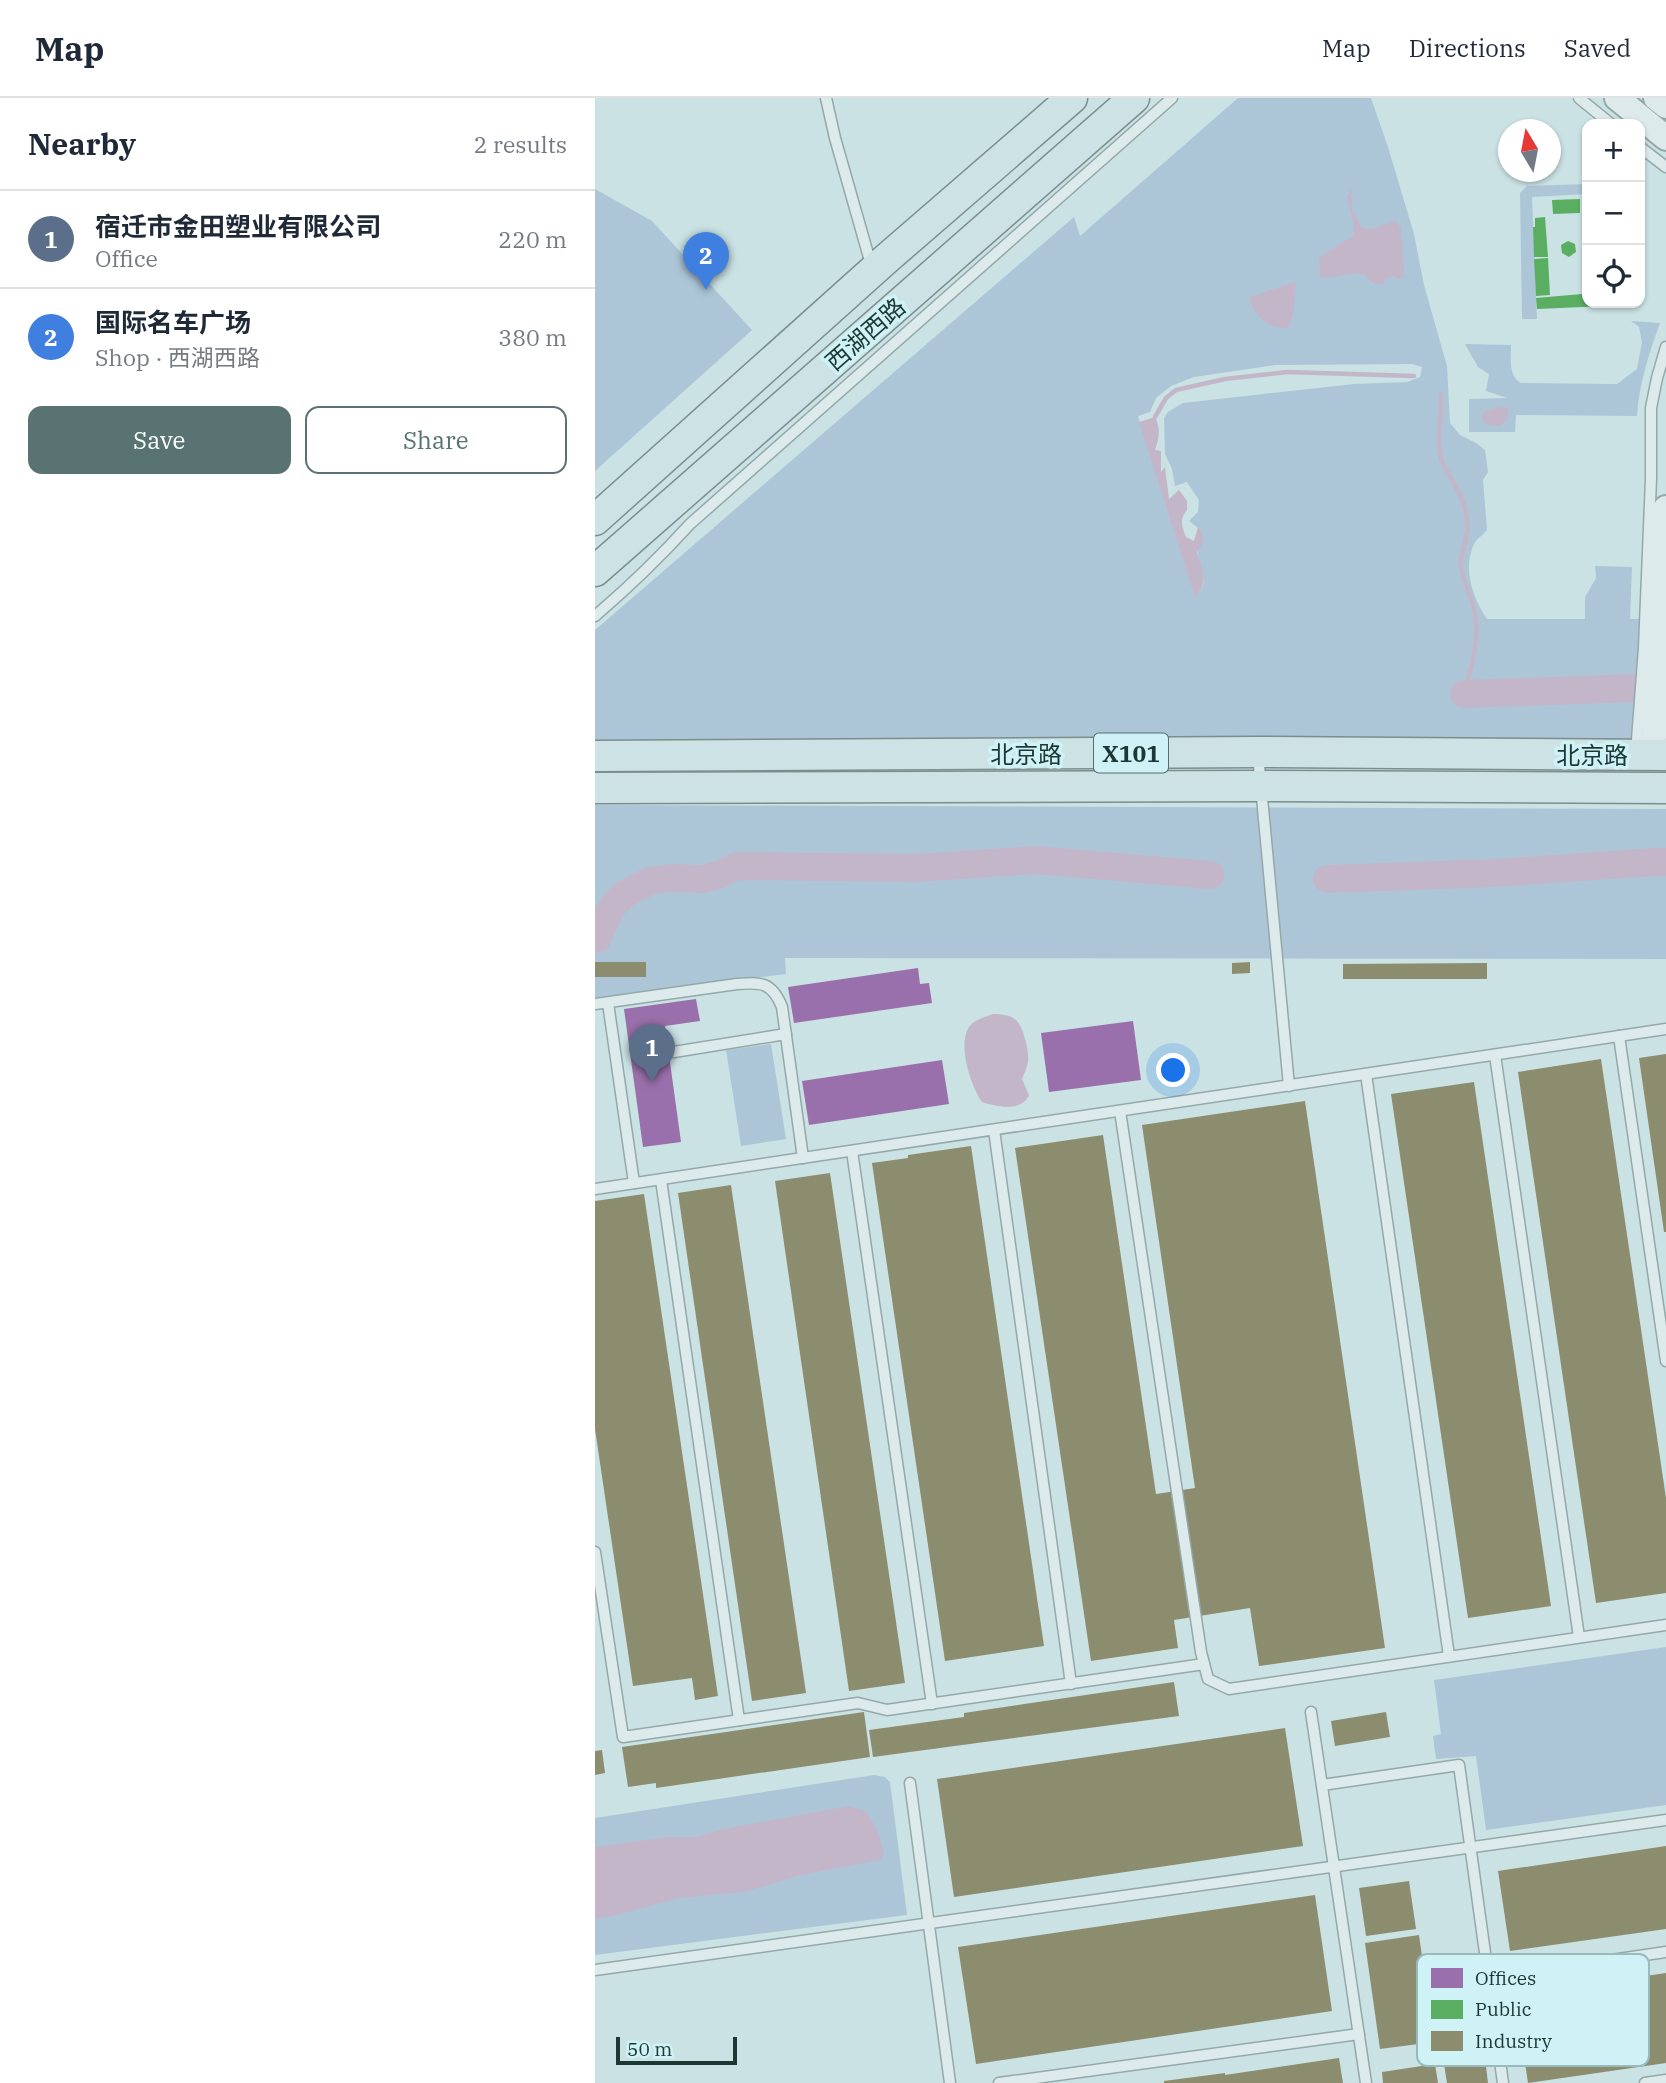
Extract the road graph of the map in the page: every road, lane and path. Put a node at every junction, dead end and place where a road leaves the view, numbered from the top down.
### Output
1 (827, 98) edge
2 (1072, 98) edge
3 (1134, 98) edge
4 (1172, 98) edge
5 (1579, 98) edge
6 (1616, 98) edge
7 (1656, 98) edge
8 (1666, 106) edge
9 (1605, 119) edge
10 (1666, 138) edge
11 (1645, 151) edge
12 (1666, 167) edge
13 (873, 272) junction
14 (1666, 347) edge
15 (1666, 508) edge
16 (595, 520) edge
17 (595, 571) edge
18 (595, 616) edge
19 (1652, 649) junction
20 (1257, 752) junction
21 (1652, 755) edge
22 (595, 756) edge
23 (1261, 786) junction
24 (1666, 788) edge
25 (595, 789) edge
26 (608, 1003) junction
27 (595, 1004) edge
28 (1666, 1029) edge
29 (786, 1034) junction
30 (1619, 1036) junction
31 (674, 1052) dead end
32 (1495, 1055) junction
33 (1366, 1074) junction
34 (1289, 1086) junction
35 (1120, 1111) junction
36 (994, 1130) junction
37 (852, 1151) junction
38 (803, 1158) junction
39 (661, 1180) junction
40 (634, 1183) junction
41 (595, 1189) edge
42 (1666, 1361) edge
43 (595, 1552) edge
44 (1666, 1625) edge
45 (1579, 1637) junction
46 (1449, 1656) junction
47 (1204, 1664) junction
48 (1071, 1684) junction
49 (932, 1704) junction
50 (1311, 1712) dead end
51 (739, 1720) junction
52 (910, 1783) dead end
53 (1322, 1785) junction
54 (1666, 1819) edge
55 (1470, 1847) junction
56 (1334, 1866) junction
57 (928, 1923) junction
58 (1486, 1954) edge
59 (595, 1970) edge
60 (1359, 2034) junction
61 (1666, 2080) edge
62 (950, 2083) edge
63 (999, 2083) edge
64 (1366, 2083) edge
65 (1644, 2083) edge

1 - 13 lane
2 - 13 main road, 西湖西路
3 - 17 main road, 西湖西路
4 - 18 lane
5 - 9 lane
6 - 10 street
7 - 8 street
11 - 12 lane
13 - 16 main road, 西湖西路
14 - 19 lane
15 - 19 street
19 - 21 street
20 - 21 main road, 北京路 / X101
20 - 22 main road, 北京路 / X101
20 - 23 lane
23 - 24 main road, 北京路 / X101
23 - 25 main road, 北京路 / X101
23 - 34 lane
26 - 27 lane
26 - 29 lane
26 - 40 lane
28 - 30 lane
29 - 31 lane
29 - 38 lane
30 - 32 lane
30 - 42 lane
32 - 33 lane
32 - 45 lane
33 - 34 lane
33 - 46 lane
34 - 35 lane
35 - 36 lane
35 - 47 lane
36 - 37 lane
36 - 48 lane
37 - 38 lane
37 - 49 lane
38 - 39 lane
39 - 40 lane
39 - 51 lane
40 - 41 lane
43 - 51 lane
44 - 45 lane
45 - 46 lane
46 - 47 lane
47 - 48 lane
48 - 49 lane
49 - 51 lane
50 - 53 lane
52 - 57 lane
53 - 55 lane
53 - 56 lane
54 - 55 lane
55 - 56 lane
55 - 58 lane
56 - 57 lane
56 - 60 lane
57 - 59 lane
57 - 62 lane
60 - 63 lane
60 - 64 lane
61 - 65 lane

